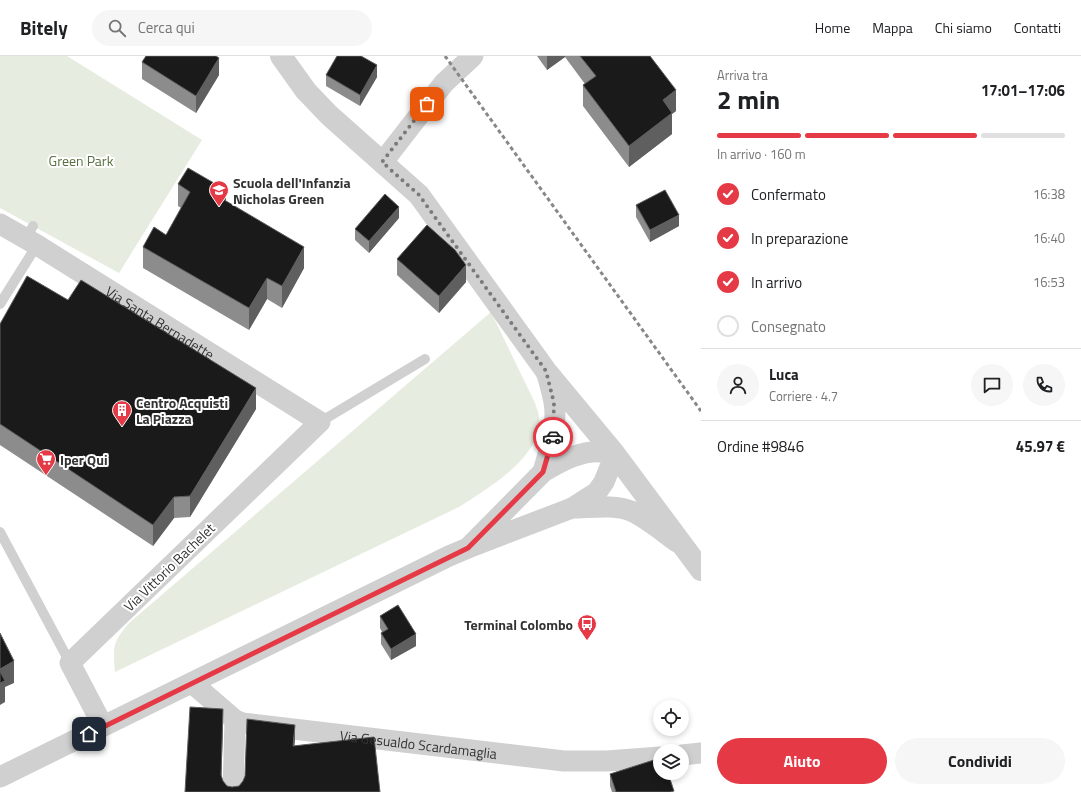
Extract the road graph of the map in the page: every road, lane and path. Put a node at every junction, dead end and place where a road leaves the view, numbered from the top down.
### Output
1 (281, 56) edge
2 (473, 56) edge
3 (382, 162) junction
4 (0, 224) edge
5 (32, 237) junction
6 (0, 304) edge
7 (425, 359) dead end
8 (546, 371) junction
9 (320, 422) junction
10 (614, 453) junction
11 (543, 472) junction
12 (572, 508) junction
13 (0, 532) edge
14 (468, 548) junction
15 (685, 548) junction
16 (701, 570) edge
17 (70, 663) junction
18 (192, 683) junction
19 (235, 720) junction
20 (103, 726) junction
21 (701, 753) edge
22 (689, 754) edge
23 (653, 758) edge
24 (0, 777) edge
25 (233, 792) edge

1 - 3 street
2 - 3 street
3 - 8 street
4 - 5 street, Via Santa Bernadette
5 - 6 lane
5 - 9 street, Via Santa Bernadette
7 - 9 lane
8 - 10 street
8 - 11 street
9 - 17 street, Via Vittorio Bachelet
10 - 11 street
10 - 12 street
10 - 15 street
11 - 14 street
12 - 14 street
12 - 15 street
13 - 17 lane
14 - 18 street
15 - 16 street
17 - 20 street
18 - 19 street, Via Gesualdo Scardamaglia
18 - 20 street
19 - 23 street, Via Gesualdo Scardamaglia
19 - 25 street
20 - 24 street
21 - 22 street

